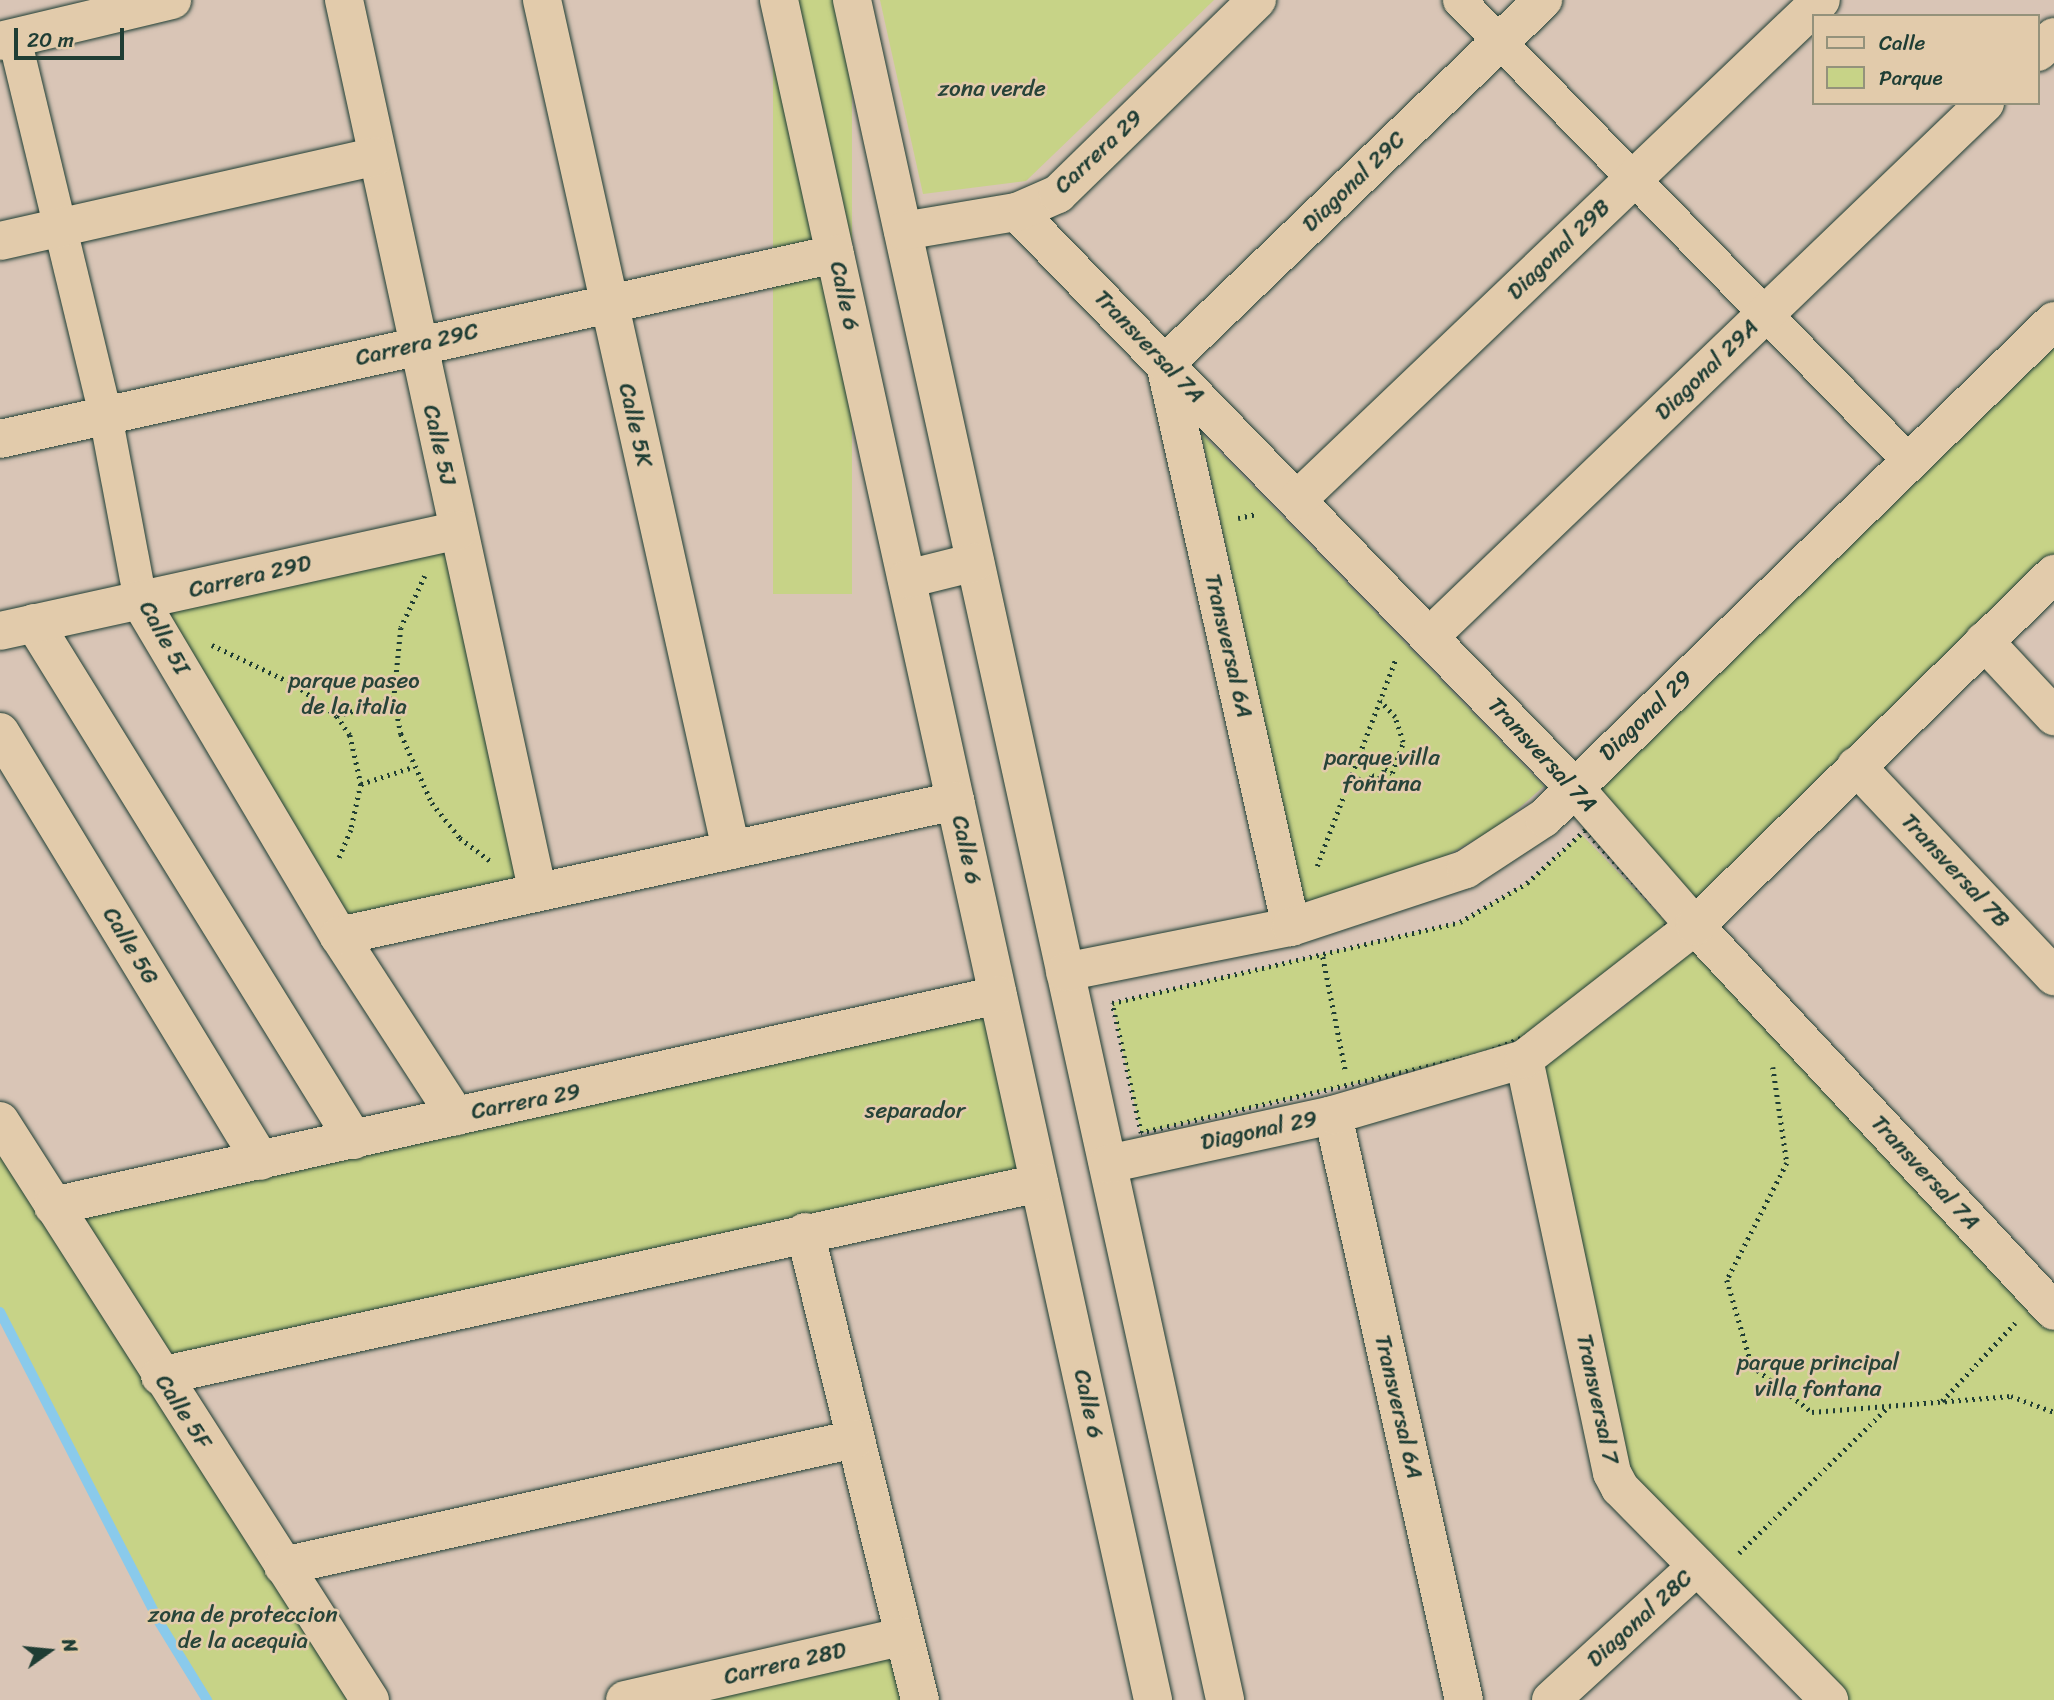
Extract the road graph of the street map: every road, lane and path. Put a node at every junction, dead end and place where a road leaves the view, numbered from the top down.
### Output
1 (172, 0) edge
2 (345, 0) edge
3 (542, 0) edge
4 (779, 0) edge
5 (852, 0) edge
6 (1257, 0) edge
7 (1459, 0) edge
8 (1543, 0) edge
9 (1821, 0) edge
10 (5, 33) edge
11 (2054, 37) edge
12 (1500, 42) junction
13 (2040, 50) edge
14 (1983, 105) edge
15 (376, 156) junction
16 (1633, 179) junction
17 (1017, 212) junction
18 (60, 227) junction
19 (903, 231) junction
20 (0, 240) edge
21 (835, 254) junction
22 (607, 302) junction
23 (1766, 314) junction
24 (2054, 321) edge
25 (416, 346) junction
26 (1165, 364) junction
27 (105, 415) junction
28 (0, 439) edge
29 (1909, 461) junction
30 (1280, 506) junction
31 (1231, 520) dead end
32 (458, 530) junction
33 (975, 562) junction
34 (2054, 574) edge
35 (907, 579) junction
36 (141, 601) junction
37 (17, 627) edge
38 (199, 639) dead end
39 (1984, 641) junction
40 (1413, 645) junction
41 (394, 698) junction
42 (1380, 701) junction
43 (337, 716) junction
44 (2054, 716) edge
45 (0, 732) edge
46 (1856, 766) junction
47 (413, 767) junction
48 (1352, 775) junction
49 (361, 783) junction
50 (1573, 786) junction
51 (955, 800) junction
52 (731, 850) junction
53 (336, 867) dead end
54 (1313, 876) dead end
55 (537, 889) junction
56 (1695, 926) junction
57 (1291, 927) junction
58 (339, 936) junction
59 (1323, 957) junction
60 (1065, 972) junction
61 (2054, 976) edge
62 (998, 995) junction
63 (1524, 1059) junction
64 (1772, 1062) dead end
65 (1341, 1101) junction
66 (456, 1115) junction
67 (0, 1121) edge
68 (354, 1140) junction
69 (261, 1161) junction
70 (1108, 1164) junction
71 (1040, 1183) junction
72 (53, 1206) junction
73 (805, 1232) junction
74 (2037, 1314) edge
75 (160, 1376) junction
76 (1941, 1402) junction
77 (1889, 1406) junction
78 (2054, 1412) edge
79 (855, 1439) junction
80 (1739, 1553) dead end
81 (283, 1566) junction
82 (1697, 1566) junction
83 (904, 1636) junction
84 (370, 1700) edge
85 (625, 1700) edge
86 (920, 1700) edge
87 (1153, 1700) edge
88 (1225, 1700) edge
89 (1464, 1700) edge
90 (1551, 1700) edge
91 (1829, 1700) edge

1 - 10 street
2 - 15 street, Calle 5J
3 - 22 street, Calle 5K
4 - 21 street, Calle 6
5 - 19 street
6 - 17 street, Carrera 29
7 - 12 street
8 - 12 street, Diagonal 29C
9 - 16 street, Diagonal 29B
10 - 18 street, Calle 5I
11 - 13 street
12 - 16 street
12 - 26 street, Diagonal 29C
14 - 23 street, Diagonal 29A
15 - 18 street
15 - 25 street, Calle 5J
16 - 23 street
16 - 30 street, Diagonal 29B
17 - 19 street, Carrera 29
17 - 26 street, Transversal 7A
18 - 20 street
18 - 27 street, Calle 5I
19 - 33 street
21 - 22 street, Carrera 29C
21 - 35 street, Calle 6
22 - 25 street, Carrera 29C
22 - 52 street, Calle 5K
23 - 29 street
23 - 40 street, Diagonal 29A
24 - 29 street, Diagonal 29
25 - 27 street, Carrera 29C
25 - 32 street, Calle 5J
26 - 30 street, Transversal 7A
26 - 57 street, Transversal 6A
27 - 28 street, Carrera 29C
27 - 36 street, Calle 5I
29 - 50 street, Diagonal 29
30 - 31 path
30 - 40 street, Transversal 7A
32 - 36 street, Carrera 29D
32 - 41 path
32 - 55 street, Calle 5J
33 - 35 street
33 - 60 street
34 - 39 street, Diagonal 29
35 - 51 street, Calle 6
36 - 37 street, Carrera 29D
36 - 58 street, Calle 5I
37 - 68 street
38 - 43 path
39 - 44 street
39 - 46 street, Diagonal 29
40 - 42 path
40 - 50 street, Transversal 7A
41 - 43 path
41 - 47 path
42 - 48 path
42 - 48 path
43 - 49 path
45 - 69 street, Calle 5G
46 - 56 street, Diagonal 29
46 - 61 street, Transversal 7B
47 - 49 path
47 - 55 path
48 - 54 path
49 - 53 path
50 - 56 street, Transversal 7A
50 - 57 street, Diagonal 29
51 - 52 street
51 - 62 street, Calle 6
52 - 55 street
55 - 58 street
56 - 63 street, Diagonal 29
56 - 74 street, Transversal 7A
57 - 60 street, Diagonal 29
58 - 66 street, Calle 5I
59 - 65 path
59 - 65 path
59 - 65 path
60 - 70 street
62 - 66 street, Carrera 29
62 - 71 street, Calle 6
63 - 65 street, Diagonal 29
63 - 82 street, Transversal 7
64 - 77 path
65 - 70 street, Diagonal 29
65 - 89 street, Transversal 6A
66 - 68 street, Carrera 29
67 - 72 street, Calle 5F
68 - 69 street, Carrera 29
69 - 72 street, Carrera 29
70 - 88 street
71 - 73 street
71 - 87 street, Calle 6
72 - 75 street, Calle 5F
73 - 75 street
73 - 79 street
74 - 76 path
75 - 81 street, Calle 5F
76 - 77 path
76 - 78 path
77 - 80 path
79 - 81 street
79 - 83 street
81 - 84 street, Calle 5F
82 - 90 street, Diagonal 28C
82 - 91 street, Transversal 7
83 - 85 street, Carrera 28D
83 - 86 street

